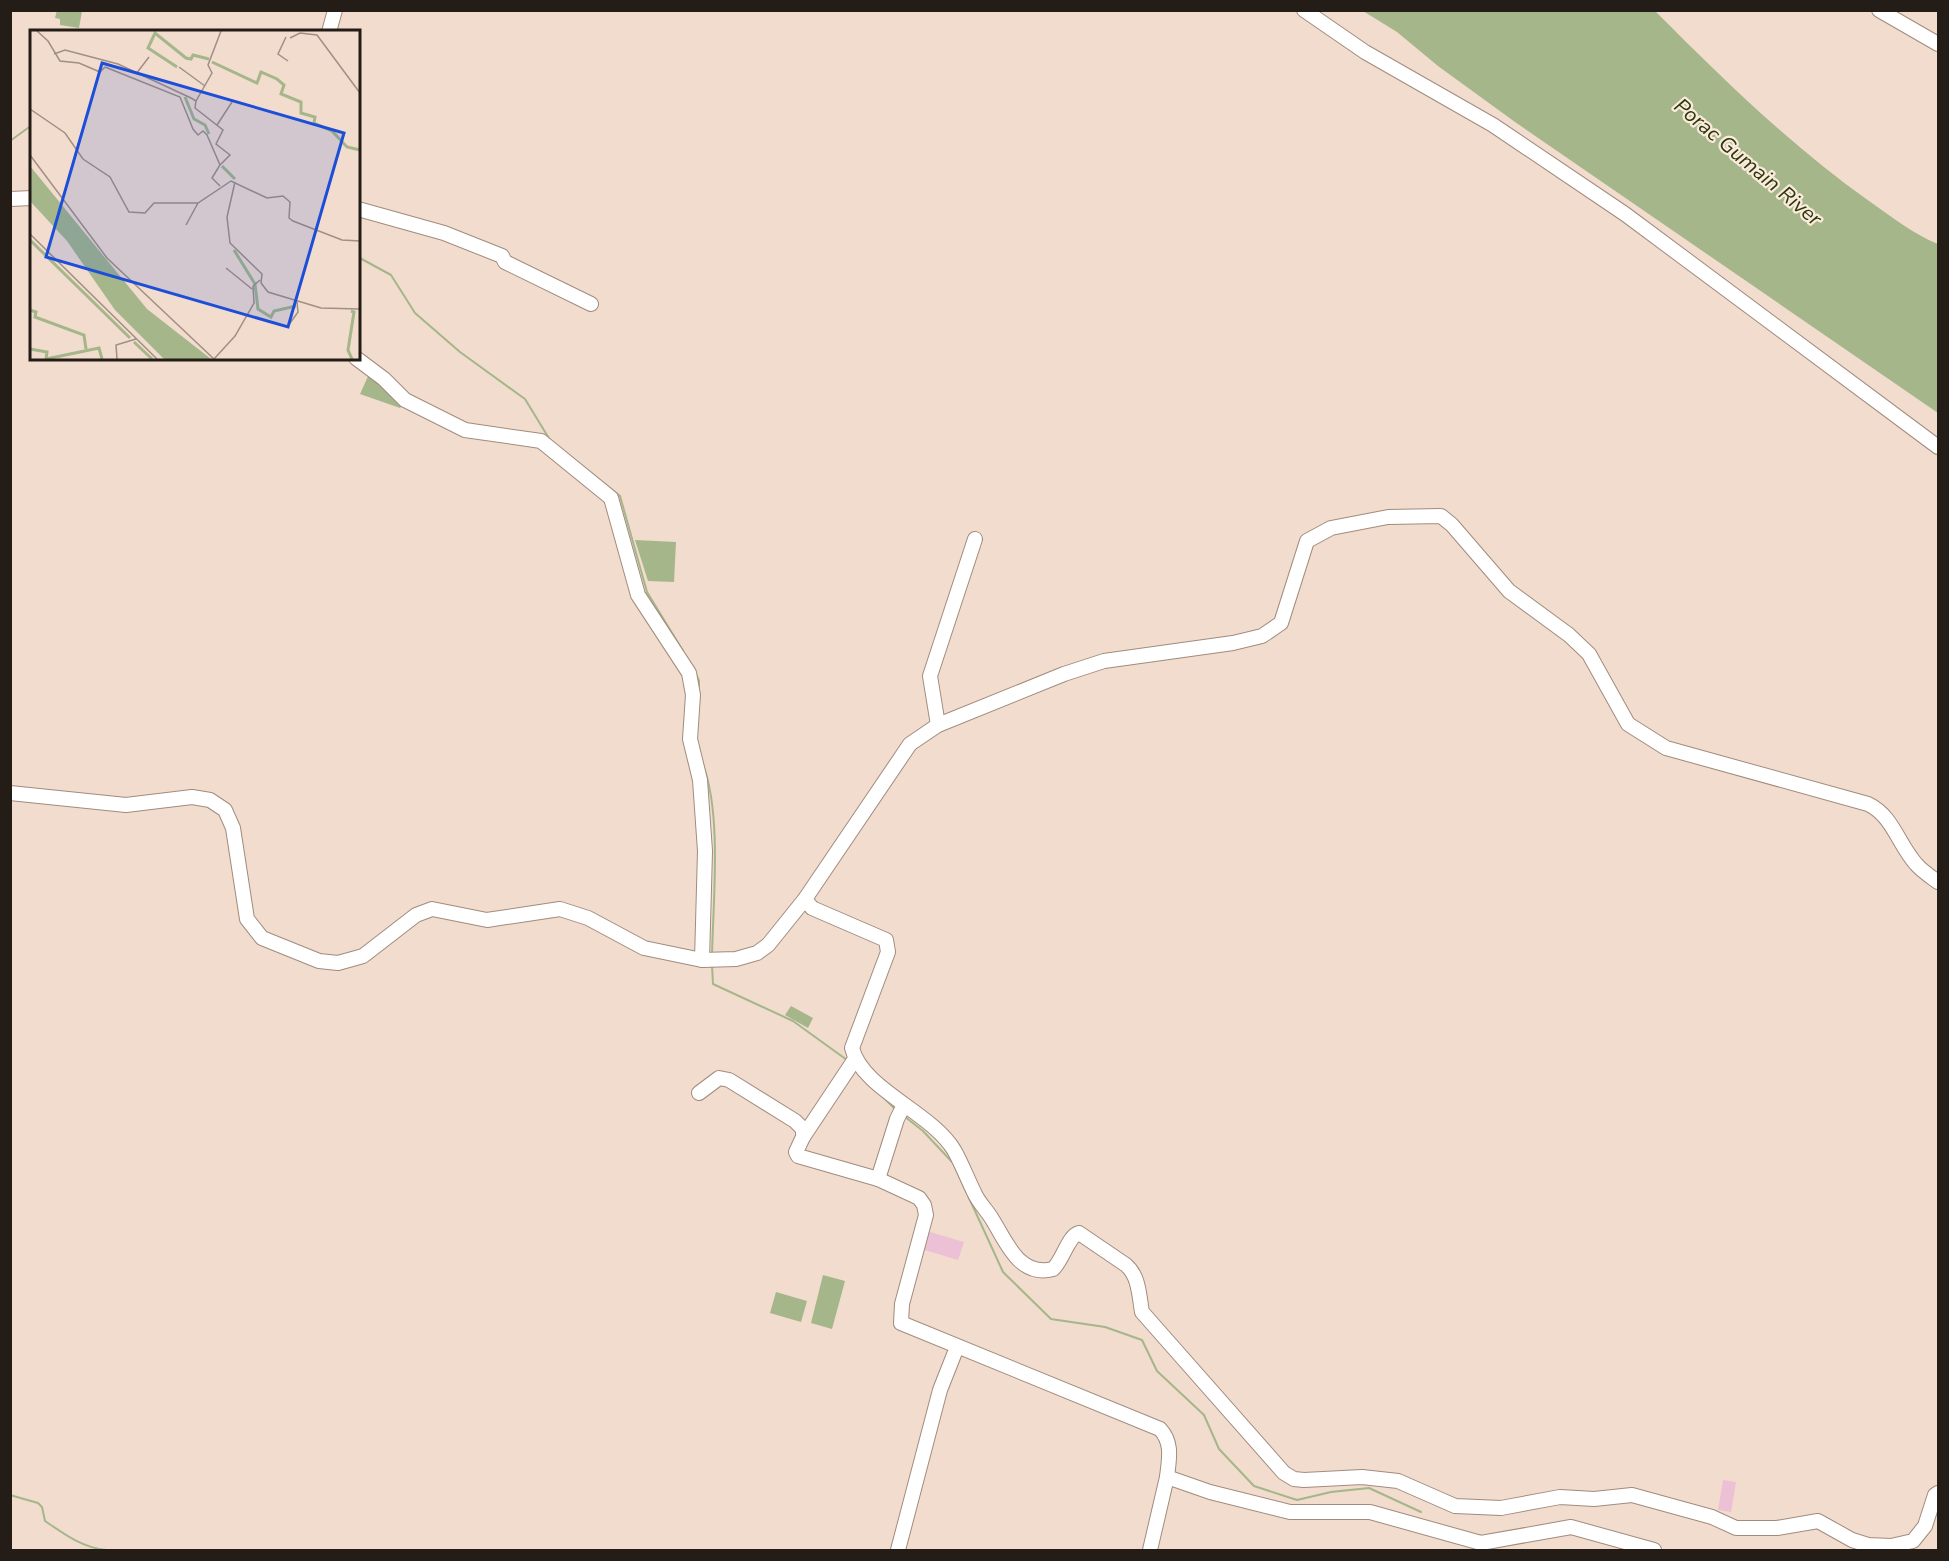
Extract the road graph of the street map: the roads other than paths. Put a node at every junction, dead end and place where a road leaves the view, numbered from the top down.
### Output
1 (335, 10) edge
2 (1304, 10) edge
3 (1879, 10) edge
4 (330, 30) edge
5 (1938, 44) edge
6 (30, 198) edge
7 (10, 199) edge
8 (360, 210) edge
9 (591, 304) dead end
10 (359, 360) edge
11 (1938, 447) edge
12 (975, 539) dead end
13 (938, 725) junction
14 (10, 793) edge
15 (1938, 882) edge
16 (805, 899) junction
17 (702, 960) junction
18 (855, 1059) junction
19 (699, 1093) dead end
20 (901, 1112) junction
21 (803, 1137) junction
22 (878, 1179) junction
23 (957, 1347) junction
24 (1167, 1477) junction
25 (1938, 1493) edge
26 (1914, 1546) edge
27 (898, 1550) edge
28 (1150, 1551) edge
29 (1654, 1551) edge

1 - 4 street
2 - 11 street
3 - 5 street
6 - 7 street
8 - 9 street
10 - 17 street
12 - 13 street
13 - 15 street
13 - 16 street
14 - 17 street
16 - 17 street
16 - 18 street
18 - 20 street
18 - 21 street
19 - 21 street
20 - 22 street
20 - 26 street
21 - 22 street
22 - 23 street
23 - 24 street
23 - 27 street
24 - 28 street
24 - 29 street
25 - 26 street

